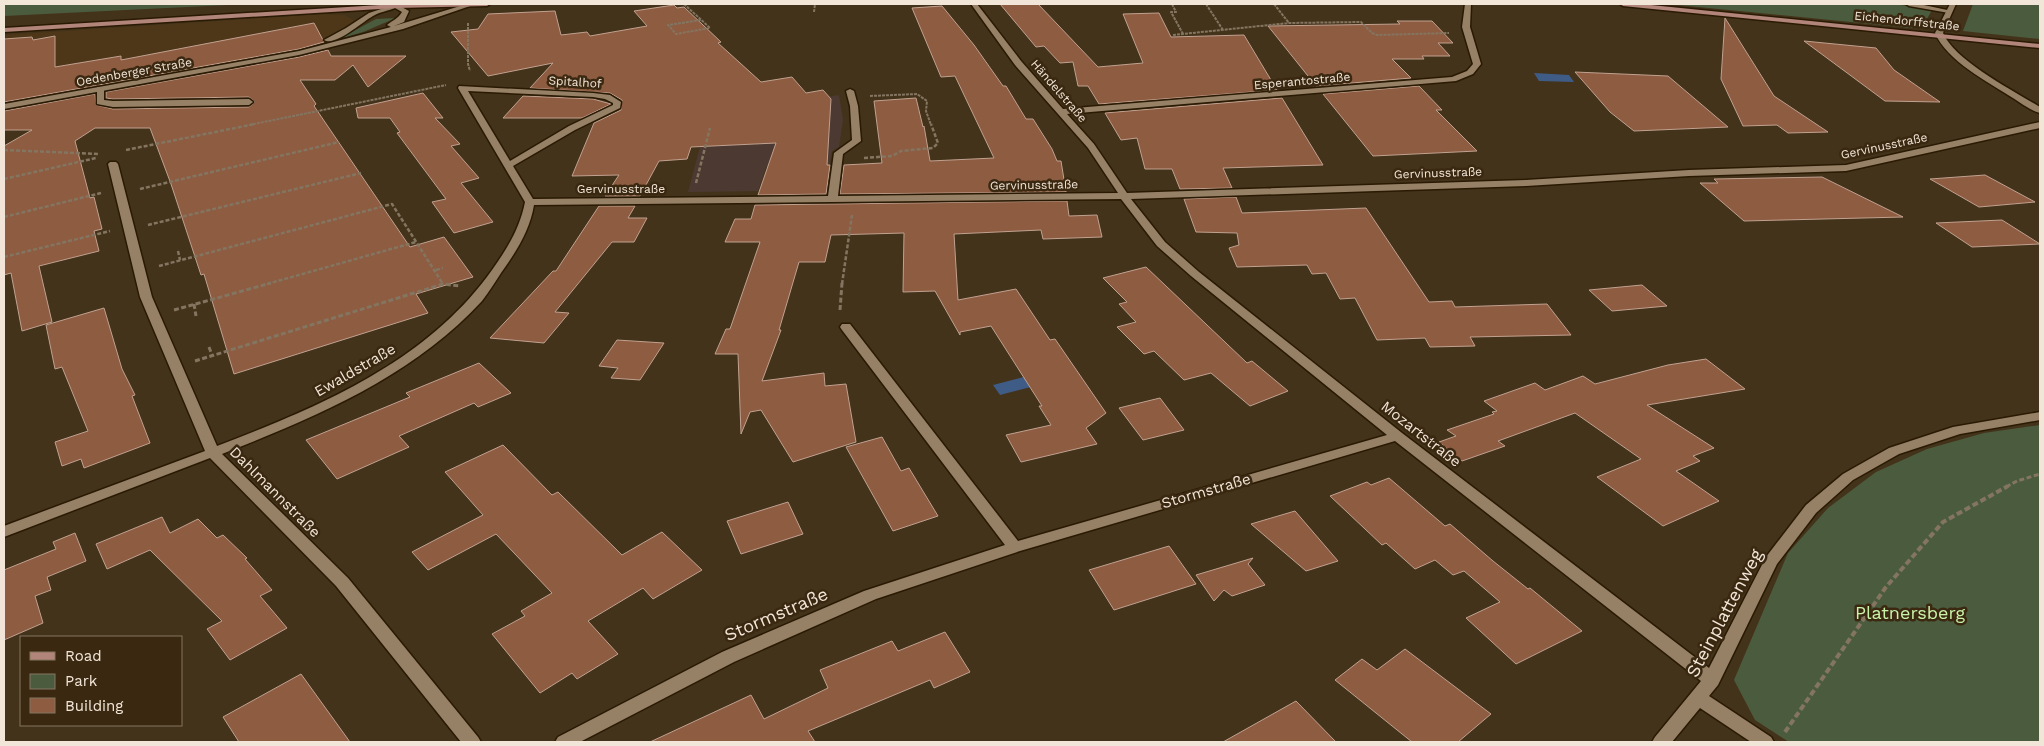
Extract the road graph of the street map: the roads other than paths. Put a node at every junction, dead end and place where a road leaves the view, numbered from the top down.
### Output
1 (408, 4) edge
2 (470, 4) edge
3 (487, 4) edge
4 (974, 4) edge
5 (1468, 4) edge
6 (1623, 4) edge
7 (1909, 4) edge
8 (396, 6) junction
9 (1951, 7) edge
10 (4, 30) edge
11 (380, 31) junction
12 (1938, 36) junction
13 (2040, 46) edge
14 (268, 59) junction
15 (100, 90) junction
16 (851, 94) road end
17 (249, 102) dead end
18 (4, 107) edge
19 (2040, 111) edge
20 (1061, 112) junction
21 (2040, 125) edge
22 (113, 164) dead end
23 (509, 165) junction
24 (1125, 196) junction
25 (832, 200) junction
26 (530, 202) junction
27 (846, 327) road end
28 (2040, 416) edge
29 (1396, 436) junction
30 (213, 453) junction
31 (4, 532) edge
32 (1014, 546) junction
33 (1712, 680) junction
34 (1699, 698) junction
35 (472, 742) edge
36 (564, 742) edge
37 (1661, 742) edge
38 (1765, 742) edge

1 - 8 street
2 - 3 street
2 - 8 street
2 - 11 street, Oedenberger Straße
4 - 20 street, Händelstraße
5 - 20 street, Esperantostraße
6 - 12 street, Eichendorffstraße
7 - 9 street
8 - 10 street
8 - 11 street, Oedenberger Straße
8 - 14 street, Oedenberger Straße
9 - 12 street
11 - 14 street, Oedenberger Straße
12 - 13 street, Eichendorffstraße
12 - 19 street
14 - 15 street, Oedenberger Straße
15 - 17 street
15 - 18 street, Oedenberger Straße
16 - 25 street
20 - 24 street, Händelstraße
21 - 24 street, Gervinusstraße
22 - 30 street, Dahlmannstraße
23 - 23 street, Spitalhof
23 - 26 street
24 - 25 street, Gervinusstraße
24 - 29 street, Mozartstraße
25 - 26 street, Gervinusstraße
26 - 30 street, Ewaldstraße
27 - 32 street
28 - 33 street, Steinplattenweg
29 - 32 street, Stormstraße
29 - 33 street, Mozartstraße
30 - 31 street, Ewaldstraße
30 - 35 street, Dahlmannstraße
32 - 36 street, Stormstraße
33 - 34 street, Steinplattenweg
34 - 37 street, Steinplattenweg
34 - 38 street

